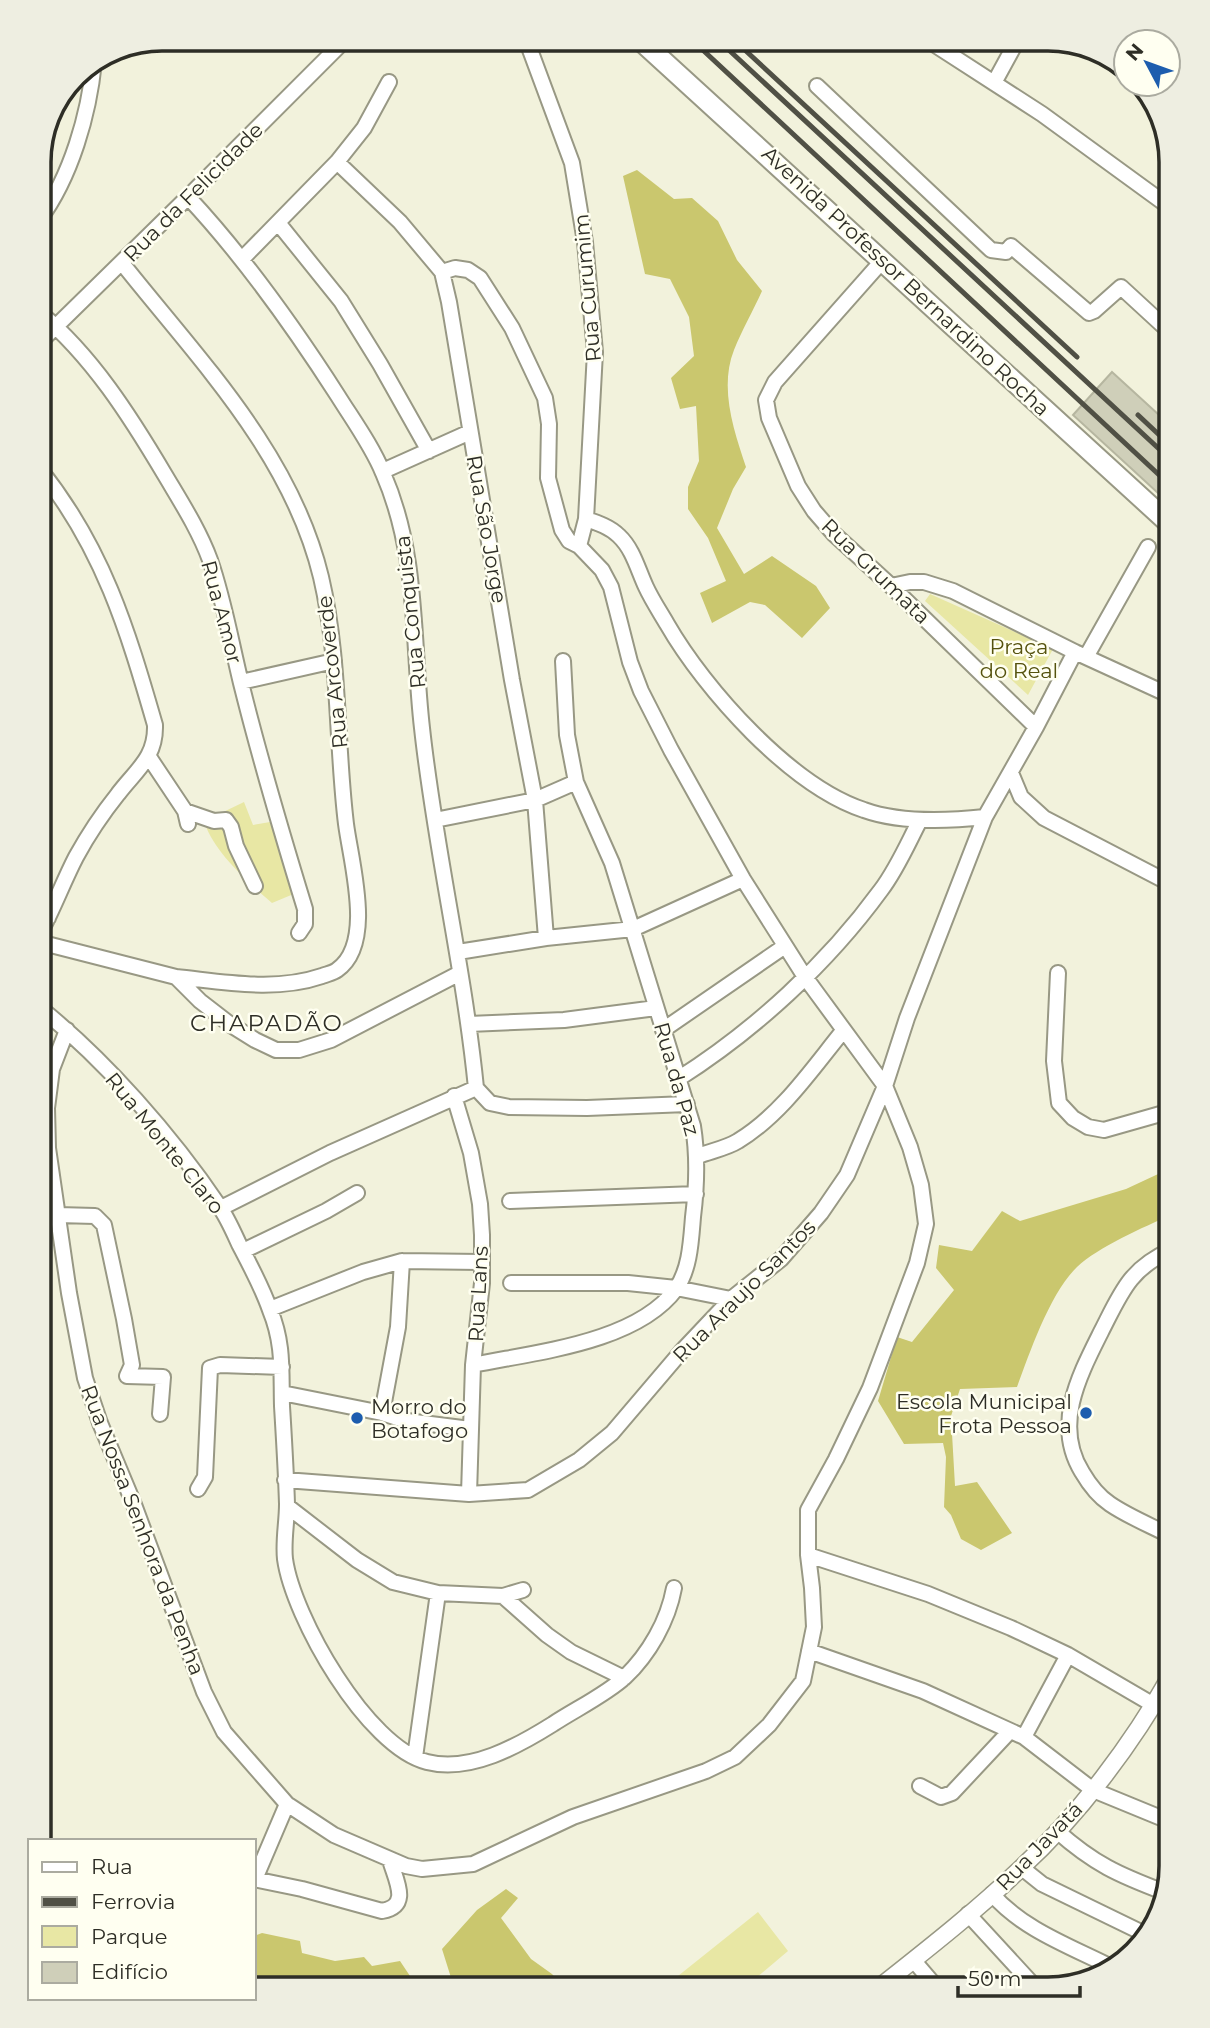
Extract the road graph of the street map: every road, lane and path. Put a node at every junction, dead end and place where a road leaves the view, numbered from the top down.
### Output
1 (333, 51) edge
2 (530, 51) edge
3 (652, 51) edge
4 (945, 51) edge
5 (1012, 51) edge
6 (91, 77) edge
7 (389, 82) dead end
8 (995, 83) junction
9 (817, 86) dead end
10 (337, 162) junction
11 (188, 197) junction
12 (51, 199) edge
13 (1159, 199) edge
14 (279, 224) junction
15 (242, 259) junction
16 (883, 260) junction
17 (122, 262) junction
18 (442, 272) junction
19 (51, 322) edge
20 (1159, 322) edge
21 (56, 326) junction
22 (51, 331) edge
23 (470, 432) junction
24 (429, 451) junction
25 (383, 471) junction
26 (51, 488) edge
27 (1159, 514) edge
28 (586, 519) junction
29 (579, 546) junction
30 (1148, 547) dead end
31 (891, 586) junction
32 (1080, 655) junction
33 (334, 661) junction
34 (564, 662) dead end
35 (241, 682) junction
36 (1159, 691) edge
37 (1037, 727) junction
38 (149, 757) junction
39 (1011, 773) junction
40 (576, 782) junction
41 (536, 800) junction
42 (985, 817) junction
43 (435, 820) junction
44 (920, 820) junction
45 (1159, 878) edge
46 (743, 879) junction
47 (255, 887) dead end
48 (51, 911) edge
49 (633, 929) junction
50 (299, 933) dead end
51 (546, 938) junction
52 (51, 945) edge
53 (785, 946) junction
54 (458, 952) junction
55 (460, 973) junction
56 (1058, 973) dead end
57 (176, 977) junction
58 (805, 977) junction
59 (656, 1008) junction
60 (51, 1017) edge
61 (469, 1024) junction
62 (68, 1030) junction
63 (663, 1030) junction
64 (843, 1031) junction
65 (51, 1077) edge
66 (678, 1079) junction
67 (885, 1086) junction
68 (476, 1088) junction
69 (454, 1097) junction
70 (687, 1104) junction
71 (1159, 1114) edge
72 (698, 1156) junction
73 (51, 1168) edge
74 (357, 1193) dead end
75 (696, 1194) junction
76 (510, 1201) dead end
77 (221, 1208) junction
78 (58, 1215) junction
79 (243, 1251) junction
80 (1159, 1255) edge
81 (402, 1261) junction
82 (481, 1262) junction
83 (511, 1283) dead end
84 (676, 1288) junction
85 (731, 1299) junction
86 (270, 1310) junction
87 (474, 1365) junction
88 (282, 1367) junction
89 (282, 1393) junction
90 (382, 1413) junction
91 (160, 1414) dead end
92 (470, 1429) junction
93 (285, 1480) junction
94 (198, 1489) dead end
95 (469, 1494) junction
96 (287, 1506) junction
97 (1159, 1530) edge
98 (808, 1555) junction
99 (674, 1588) dead end
100 (523, 1590) dead end
101 (438, 1593) junction
102 (503, 1596) junction
103 (809, 1651) junction
104 (1068, 1655) junction
105 (624, 1678) junction
106 (1159, 1693) edge
107 (1152, 1704) junction
108 (1010, 1731) junction
109 (1024, 1737) junction
110 (415, 1757) junction
111 (920, 1786) dead end
112 (1093, 1790) junction
113 (287, 1804) junction
114 (1159, 1817) edge
115 (1057, 1831) junction
116 (390, 1860) junction
117 (1022, 1868) junction
118 (256, 1874) edge
119 (256, 1879) edge
120 (1156, 1889) edge
121 (992, 1894) junction
122 (968, 1914) junction
123 (1139, 1931) edge
124 (914, 1961) junction
125 (1103, 1963) edge
126 (893, 1977) edge
127 (928, 1977) edge
128 (1025, 1977) edge

1 - 11 street, Rua da Felicidade
2 - 28 street, Rua Curumim
3 - 16 main road, Avenida Professor Bernardino Rocha
4 - 8 street
5 - 8 street
6 - 12 street
7 - 10 street
8 - 13 street
9 - 20 street
10 - 14 street
10 - 18 street
11 - 15 street, Rua Conquista
11 - 17 street, Rua da Felicidade
14 - 15 street
14 - 24 street
15 - 25 street, Rua Conquista
16 - 27 main road, Avenida Professor Bernardino Rocha
16 - 31 street, Rua Grumata
17 - 21 street, Rua da Felicidade
17 - 33 street, Rua Arcoverde
18 - 23 street, Rua São Jorge
18 - 29 street, Rua Nossa Senhora da Penha
19 - 21 street, Rua Amor
21 - 22 street, Rua da Felicidade
21 - 35 street, Rua Amor
23 - 24 street
23 - 41 street, Rua São Jorge
24 - 25 street
25 - 43 street, Rua Conquista
26 - 38 street
28 - 29 street, Rua Curumim
28 - 44 street
29 - 46 street, Rua Nossa Senhora da Penha
30 - 32 street, Rua Araujo Santos
31 - 32 street
31 - 37 street, Rua Grumata
32 - 36 street
32 - 37 street, Rua Araujo Santos
33 - 35 street
33 - 57 street, Rua Arcoverde
34 - 40 street, Rua da Paz
35 - 50 street, Rua Amor
37 - 39 street, Rua Araujo Santos
38 - 47 street
38 - 48 street
39 - 42 street, Rua Araujo Santos
39 - 45 street
40 - 41 street
40 - 49 street, Rua da Paz
41 - 43 street
41 - 51 street, Rua São Jorge
42 - 44 street
42 - 67 street, Rua Araujo Santos
43 - 54 street, Rua Conquista
44 - 58 street
46 - 49 street
46 - 53 street, Rua Nossa Senhora da Penha
49 - 51 street
49 - 59 street, Rua da Paz
51 - 54 street
52 - 57 street, Rua Arcoverde
53 - 58 street, Rua Nossa Senhora da Penha
53 - 63 street
54 - 55 street, Rua Conquista
55 - 57 street
55 - 61 street, Rua Conquista
56 - 71 street
58 - 64 street, Rua Nossa Senhora da Penha
58 - 66 street
59 - 61 street
59 - 63 street, Rua da Paz
60 - 62 street, Rua Monte Claro
61 - 68 street, Rua Conquista
62 - 65 street, Rua Nossa Senhora da Penha
62 - 77 street, Rua Monte Claro
63 - 66 street, Rua da Paz
64 - 67 street, Rua Nossa Senhora da Penha
64 - 72 street
66 - 70 street, Rua da Paz
67 - 85 street, Rua Araujo Santos
67 - 98 street, Rua Nossa Senhora da Penha
68 - 69 street
68 - 70 street
69 - 77 street
69 - 82 street, Rua Lans
70 - 72 street, Rua da Paz
72 - 75 street, Rua da Paz
73 - 78 street, Rua Nossa Senhora da Penha
74 - 79 street
75 - 76 street
75 - 84 street, Rua da Paz
77 - 79 street, Rua Monte Claro
78 - 91 street
78 - 113 street, Rua Nossa Senhora da Penha
79 - 86 street, Rua Monte Claro
80 - 97 street
81 - 82 street
81 - 86 street
81 - 90 street
82 - 87 street, Rua Lans
83 - 84 street
84 - 85 street
84 - 87 street, Rua da Paz
85 - 95 street, Rua Araujo Santos
86 - 88 street, Rua Monte Claro
87 - 92 street, Rua Lans
88 - 89 street, Rua Monte Claro
88 - 94 street
89 - 90 street
89 - 93 street, Rua Monte Claro
90 - 92 street
92 - 95 street, Rua Lans
93 - 95 street, Rua Araujo Santos
93 - 96 street, Rua Monte Claro
96 - 101 street
96 - 110 street, Rua Monte Claro
98 - 103 street, Rua Nossa Senhora da Penha
98 - 104 street
99 - 105 street
100 - 102 street
101 - 102 street
101 - 110 street
102 - 105 street
103 - 108 street
103 - 116 street, Rua Nossa Senhora da Penha
104 - 107 street
104 - 109 street
105 - 110 street
106 - 107 street, Rua Javatá
107 - 112 street, Rua Javatá
108 - 109 street
108 - 111 street
109 - 112 street
112 - 114 street
112 - 115 street, Rua Javatá
113 - 116 street, Rua Nossa Senhora da Penha
113 - 118 street
115 - 117 street, Rua Javatá
115 - 120 street
116 - 119 street
117 - 121 street, Rua Javatá
117 - 123 street
121 - 122 street, Rua Javatá
121 - 125 street
122 - 124 street, Rua Javatá
122 - 128 street
124 - 126 street, Rua Javatá
124 - 127 street

